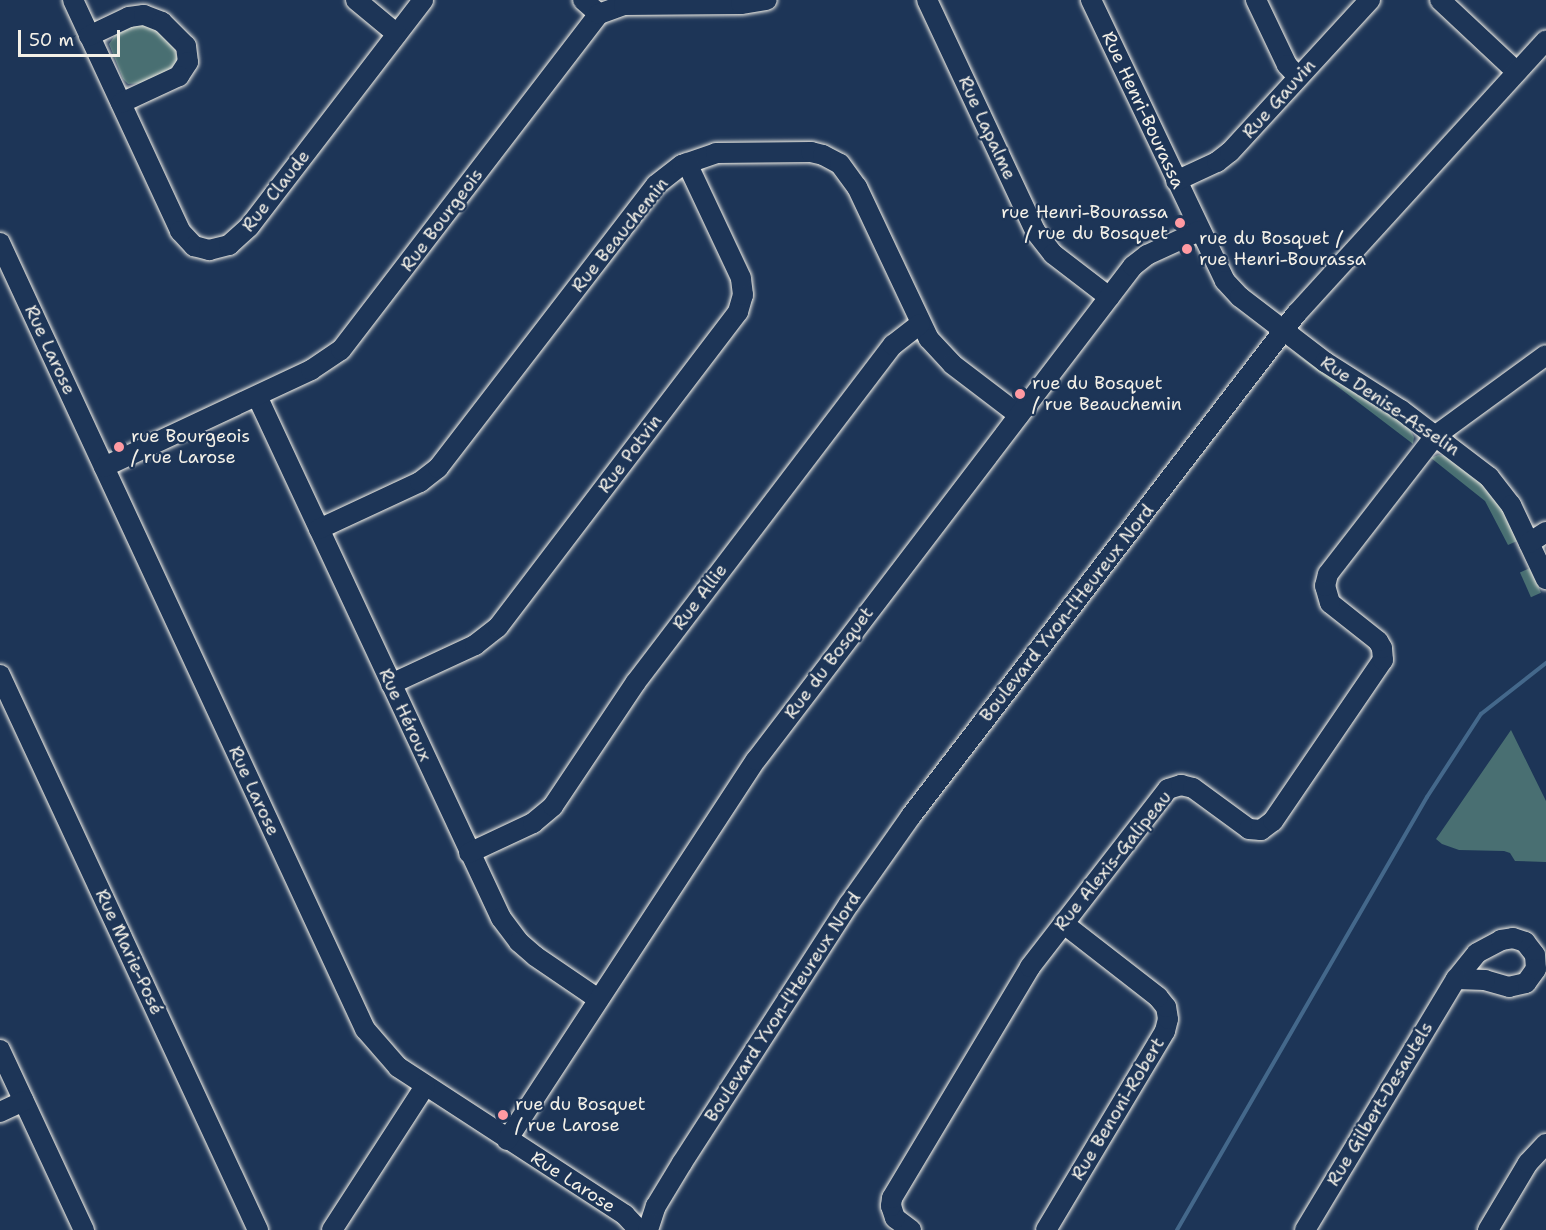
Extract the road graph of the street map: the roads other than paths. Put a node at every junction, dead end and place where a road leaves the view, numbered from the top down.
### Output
1 (72, 0) edge
2 (356, 0) edge
3 (423, 0) edge
4 (583, 0) edge
5 (767, 0) edge
6 (927, 0) edge
7 (1091, 0) edge
8 (1256, 0) edge
9 (1370, 0) edge
10 (1440, 0) edge
11 (675, 2) edge
12 (599, 14) junction
13 (397, 34) junction
14 (89, 36) junction
15 (1546, 40) edge
16 (1517, 72) junction
17 (1298, 77) junction
18 (121, 104) junction
19 (687, 163) junction
20 (1176, 181) junction
21 (1199, 231) junction
22 (0, 243) edge
23 (1109, 297) junction
24 (920, 324) junction
25 (1283, 330) junction
26 (1546, 355) edge
27 (257, 396) junction
28 (1019, 415) junction
29 (1435, 436) junction
30 (104, 467) junction
31 (320, 529) junction
32 (1546, 532) edge
33 (1528, 543) junction
34 (1546, 579) edge
35 (0, 675) edge
36 (391, 684) junction
37 (469, 853) junction
38 (1063, 923) junction
39 (1456, 980) dead end
40 (598, 999) junction
41 (0, 1050) edge
42 (425, 1086) junction
43 (24, 1101) junction
44 (0, 1112) edge
45 (507, 1140) junction
46 (1546, 1144) edge
47 (340, 1227) edge
48 (84, 1230) edge
49 (258, 1230) edge
50 (639, 1230) edge
51 (648, 1230) edge
52 (911, 1230) edge
53 (1046, 1230) edge
54 (1305, 1230) edge
55 (1488, 1230) edge

1 - 14 street, Rue Claude
2 - 13 street
3 - 13 street, Rue Claude
4 - 12 street
5 - 11 street
6 - 23 street, Rue Lapalme
7 - 20 street, Rue Henri-Bourassa
8 - 17 street
9 - 17 street, Rue Gauvin
10 - 16 street
11 - 12 street
12 - 27 street, Rue Bourgeois
13 - 18 street, Rue Claude
14 - 18 street, Rue Claude
14 - 18 street
15 - 16 street, Boulevard Yvon-l'Heureux Nord
16 - 25 street, Boulevard Yvon-l'Heureux Nord
17 - 20 street, Rue Gauvin
19 - 24 street, Rue Beauchemin
19 - 31 street, Rue Beauchemin
19 - 36 street, Rue Potvin
20 - 21 street, Rue Henri-Bourassa
21 - 23 street, Rue du Bosquet
21 - 25 street, Rue Henri-Bourassa
22 - 30 street, Rue Larose
23 - 28 street, Rue du Bosquet
24 - 28 street, Rue Beauchemin
24 - 37 street, Rue Allie
25 - 29 street, Rue Denise-Asselin
25 - 51 street, Boulevard Yvon-l'Heureux Nord
26 - 29 street
27 - 30 street, Rue Bourgeois
27 - 31 street, Rue Héroux
28 - 40 street, Rue du Bosquet
29 - 33 street, Rue Denise-Asselin
29 - 38 street, Rue Alexis-Galipeau
30 - 42 street, Rue Larose
31 - 36 street, Rue Héroux
32 - 33 street
33 - 34 street, Rue Denise-Asselin
35 - 49 street, Rue Marie-Posé
36 - 37 street, Rue Héroux
37 - 40 street, Rue Héroux
38 - 52 street, Rue Alexis-Galipeau
38 - 53 street, Rue Benoni-Robert
39 - 54 street, Rue Gilbert-Desautels
40 - 45 street, Rue du Bosquet
41 - 43 street
42 - 45 street, Rue Larose
42 - 47 street
43 - 44 street
43 - 48 street
45 - 50 street, Rue Larose
46 - 55 street

